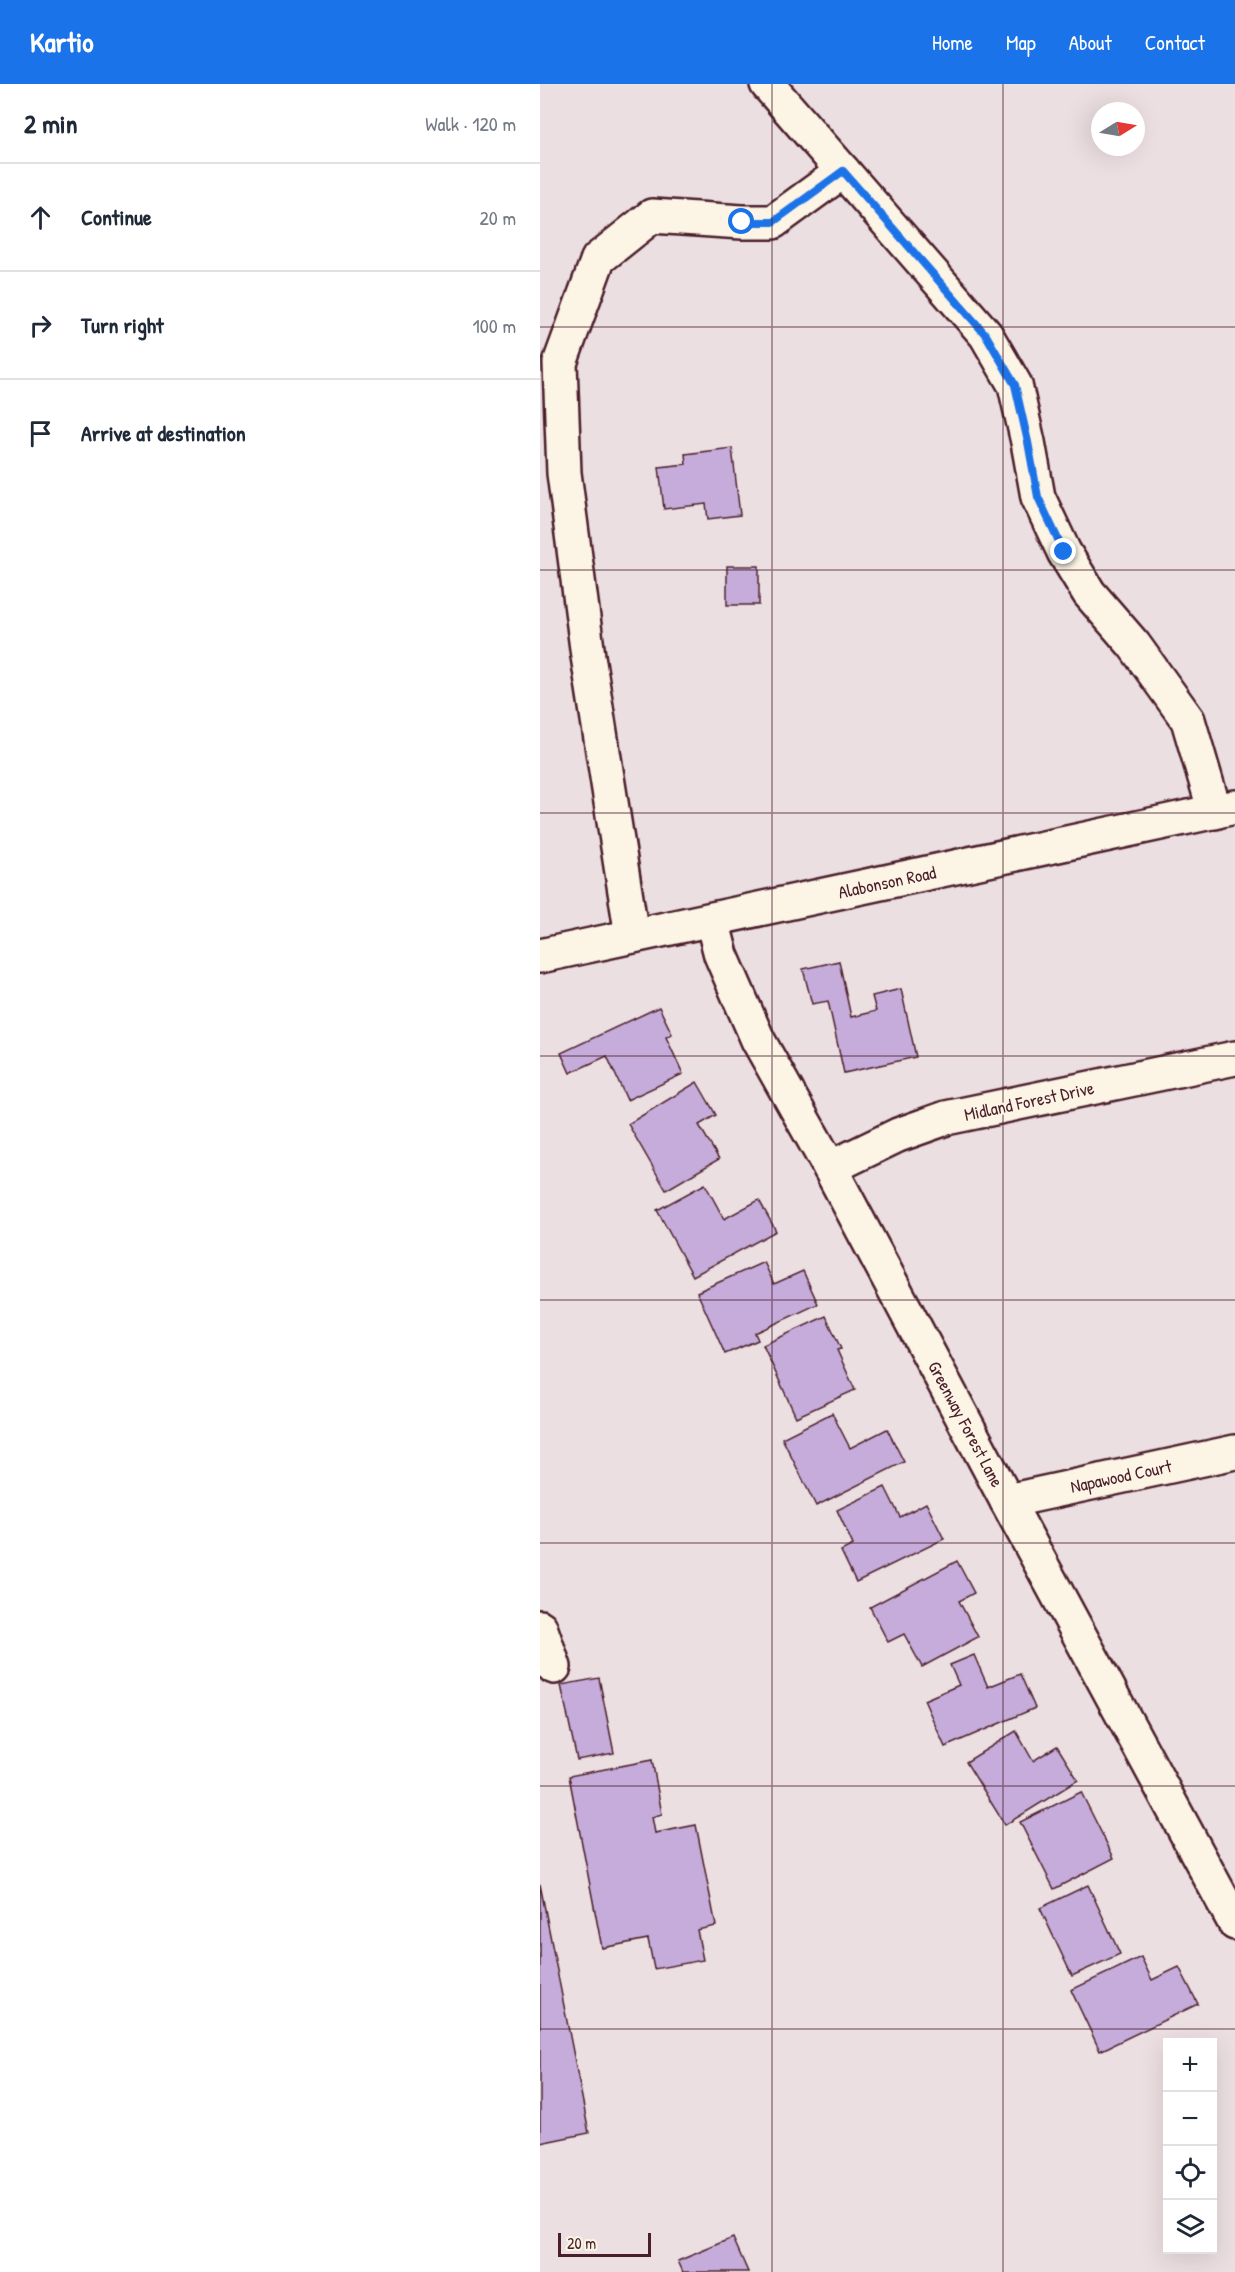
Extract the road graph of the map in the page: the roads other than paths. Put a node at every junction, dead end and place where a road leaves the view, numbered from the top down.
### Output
1 (767, 84) edge
2 (843, 171) junction
3 (1225, 809) edge
4 (712, 920) junction
5 (632, 936) junction
6 (540, 956) edge
7 (1235, 1058) edge
8 (830, 1168) junction
9 (1235, 1452) edge
10 (1007, 1501) junction
11 (540, 1627) edge
12 (554, 1667) dead end
13 (1232, 1909) edge

1 - 2 street
2 - 3 street
2 - 5 street
3 - 4 street, Alabonson Road
4 - 5 street, Alabonson Road
4 - 8 street, Greenway Forest Lane
5 - 6 street, Alabonson Road
7 - 8 street, Midland Forest Drive
8 - 10 street, Greenway Forest Lane
9 - 10 street, Napawood Court
10 - 13 street, Greenway Forest Lane
11 - 12 street

